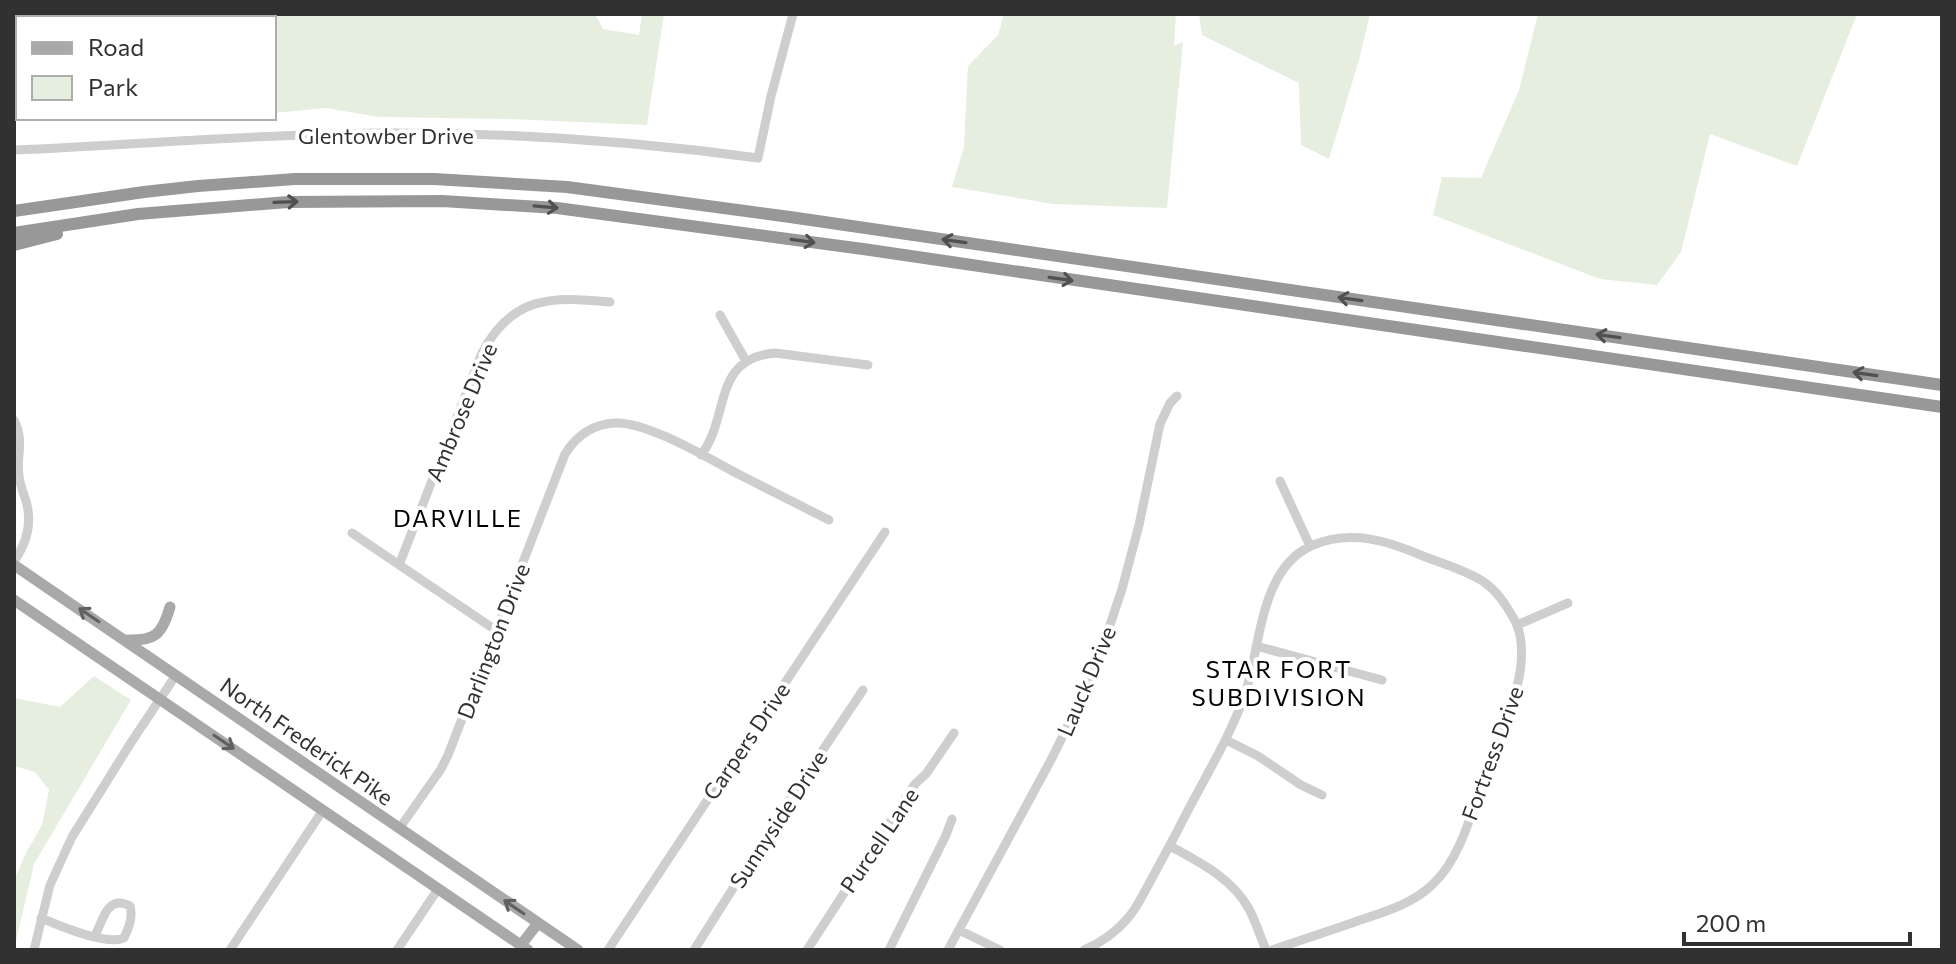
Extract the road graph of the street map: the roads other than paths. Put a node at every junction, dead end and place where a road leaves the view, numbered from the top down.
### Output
1 (793, 14) edge
2 (14, 150) edge
3 (252, 204) junction
4 (14, 210) edge
5 (14, 233) edge
6 (14, 245) edge
7 (610, 302) dead end
8 (720, 315) dead end
9 (746, 361) junction
10 (868, 365) dead end
11 (1942, 385) edge
12 (1177, 396) dead end
13 (1942, 407) edge
14 (14, 420) edge
15 (17, 437) edge
16 (701, 455) junction
17 (1280, 481) dead end
18 (829, 520) dead end
19 (885, 532) dead end
20 (352, 533) dead end
21 (1310, 546) junction
22 (14, 563) edge
23 (399, 565) junction
24 (14, 600) edge
25 (1568, 603) dead end
26 (170, 607) dead end
27 (1517, 625) junction
28 (497, 631) junction
29 (125, 640) junction
30 (1256, 646) junction
31 (176, 675) junction
32 (1382, 680) dead end
33 (863, 690) dead end
34 (159, 698) junction
35 (954, 733) dead end
36 (1226, 740) junction
37 (1322, 795) dead end
38 (323, 810) junction
39 (952, 819) dead end
40 (399, 829) junction
41 (1170, 846) junction
42 (438, 889) junction
43 (41, 918) junction
44 (538, 923) junction
45 (959, 930) junction
46 (95, 936) junction
47 (401, 948) edge
48 (524, 948) edge
49 (34, 950) edge
50 (230, 950) edge
51 (578, 950) edge
52 (608, 950) edge
53 (694, 950) edge
54 (807, 950) edge
55 (889, 950) edge
56 (948, 950) edge
57 (1000, 950) edge
58 (1084, 950) edge
59 (1266, 950) edge
60 (1272, 950) edge

1 - 2 street, Glentowber Drive
3 - 5 highway
3 - 6 highway
3 -> 13 highway
11 -> 4 highway
7 - 23 street, Ambrose Drive
8 - 9 street
9 - 10 street
9 - 16 street
12 - 45 street, Lauck Drive
14 - 15 street
15 - 22 street
16 - 18 street, Darlington Drive
16 - 28 street, Darlington Drive
17 - 21 street
19 - 52 street, Carpers Drive
20 - 23 street
21 - 27 street, Fortress Drive
21 - 30 street
29 -> 22 main road, North Frederick Pike
23 - 28 street
24 - 34 main road
25 - 27 street
26 - 29 main road
27 - 60 street, Fortress Drive
28 - 40 street, Darlington Drive
29 - 31 main road, North Frederick Pike
30 - 32 street
30 - 36 street
31 - 34 street
31 - 40 main road, North Frederick Pike
33 - 53 street, Sunnyside Drive
34 -> 38 main road
34 - 43 street
35 - 54 street, Purcell Lane
36 - 37 street
36 - 41 street
38 - 42 main road
38 - 50 street
39 - 55 street
44 -> 40 main road, North Frederick Pike
41 - 58 street
41 - 59 street
42 - 47 street
42 - 48 main road
43 - 46 street
43 - 49 street
44 - 48 main road
44 - 51 main road, North Frederick Pike
45 - 56 street, Lauck Drive
45 - 57 street
46 - 46 street

